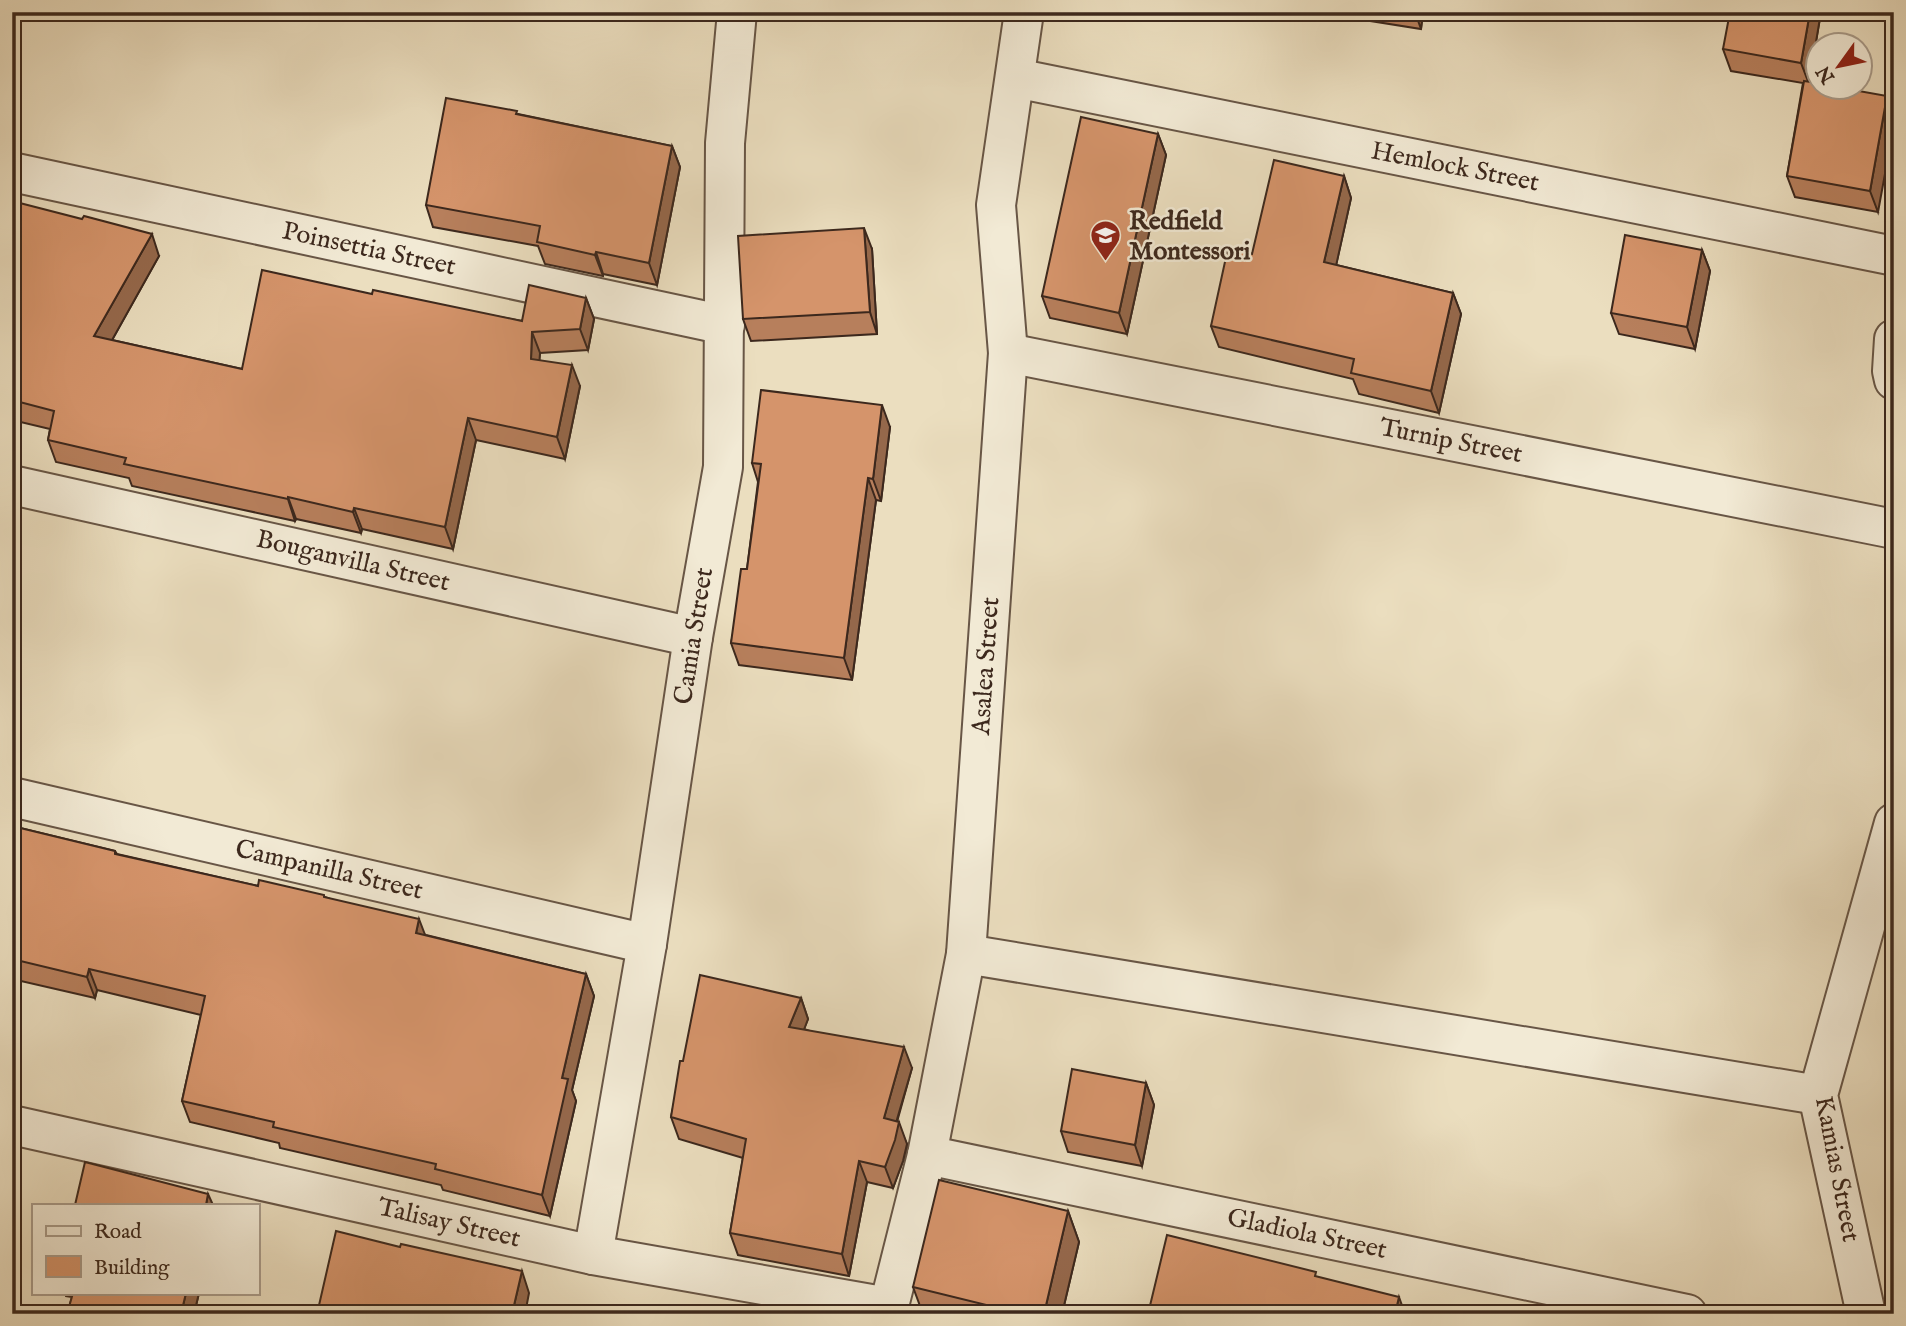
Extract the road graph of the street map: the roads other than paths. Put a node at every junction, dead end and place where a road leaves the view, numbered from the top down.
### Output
1 (737, 12) edge
2 (1024, 12) edge
3 (1016, 78) junction
4 (12, 172) edge
5 (1894, 256) edge
6 (725, 325) junction
7 (1894, 338) edge
8 (1008, 352) junction
9 (1894, 380) edge
10 (12, 485) edge
11 (1894, 529) edge
12 (693, 637) junction
13 (12, 797) edge
14 (1894, 823) edge
15 (647, 944) junction
16 (965, 954) junction
17 (1818, 1095) junction
18 (12, 1125) edge
19 (927, 1154) junction
20 (593, 1255) junction
21 (887, 1310) edge
22 (1687, 1314) edge
23 (1866, 1314) edge

1 - 6 street, Camia Street
2 - 3 street, Asalea Street
3 - 5 street, Hemlock Street
3 - 8 street, Asalea Street
4 - 6 street, Poinsettia Street
6 - 12 street, Camia Street
7 - 9 street
8 - 11 street, Turnip Street
8 - 16 street, Asalea Street
10 - 12 street, Bouganvilla Street
12 - 15 street, Camia Street
13 - 15 street, Campanilla Street
14 - 17 street, Kamias Street
15 - 20 street, Camia Street
16 - 17 street
16 - 19 street, Asalea Street
17 - 23 street, Kamias Street
18 - 20 street, Talisay Street
19 - 21 street, Asalea Street
19 - 22 street, Gladiola Street
20 - 21 street, Talisay Street

